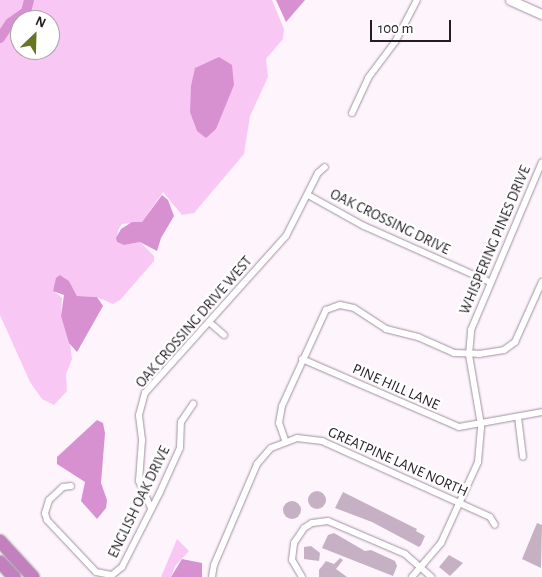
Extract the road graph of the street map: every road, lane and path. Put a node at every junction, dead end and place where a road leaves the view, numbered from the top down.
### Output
1 (417, 0) edge
2 (510, 0) edge
3 (542, 14) edge
4 (352, 113) dead end
5 (542, 162) edge
6 (325, 167) dead end
7 (308, 195) junction
8 (490, 282) junction
9 (542, 282) edge
10 (209, 322) junction
11 (224, 335) dead end
12 (469, 355) junction
13 (302, 359) junction
14 (193, 404) dead end
15 (542, 412) edge
16 (518, 417) junction
17 (481, 425) junction
18 (285, 440) junction
19 (523, 457) dead end
20 (71, 486) dead end
21 (461, 504) junction
22 (152, 508) junction
23 (495, 525) dead end
24 (0, 541) edge
25 (0, 562) edge
26 (421, 568) junction
27 (106, 576) edge
28 (212, 576) edge
29 (14, 577) edge
30 (33, 577) edge
31 (302, 577) edge
32 (412, 577) edge
33 (431, 577) edge

1 - 4 street
2 - 3 street
5 - 8 street, WHISPERING PINES DRIVE
6 - 7 street, OAK CROSSING DRIVE WEST
7 - 8 street, OAK CROSSING DRIVE
7 - 10 street, OAK CROSSING DRIVE WEST
8 - 12 street, WHISPERING PINES DRIVE
9 - 12 street
10 - 11 street
10 - 22 street, OAK CROSSING DRIVE WEST
12 - 13 street
12 - 17 street, WHISPERING PINES DRIVE
13 - 17 street, PINE HILL LANE
13 - 18 street
14 - 22 street, ENGLISH OAK DRIVE
15 - 16 street, PINE HILL LANE
16 - 17 street, PINE HILL LANE
16 - 19 street
17 - 21 street, WHISPERING PINES DRIVE
18 - 21 street, GREATPINE LANE NORTH
18 - 28 street
20 - 27 street
21 - 23 street, GREATPINE LANE NORTH
21 - 26 street, WHISPERING PINES DRIVE
22 - 27 street, ENGLISH OAK DRIVE
24 - 30 highway
25 - 29 highway
26 - 31 street
26 - 32 street, WHISPERING PINES DRIVE
26 - 33 street

